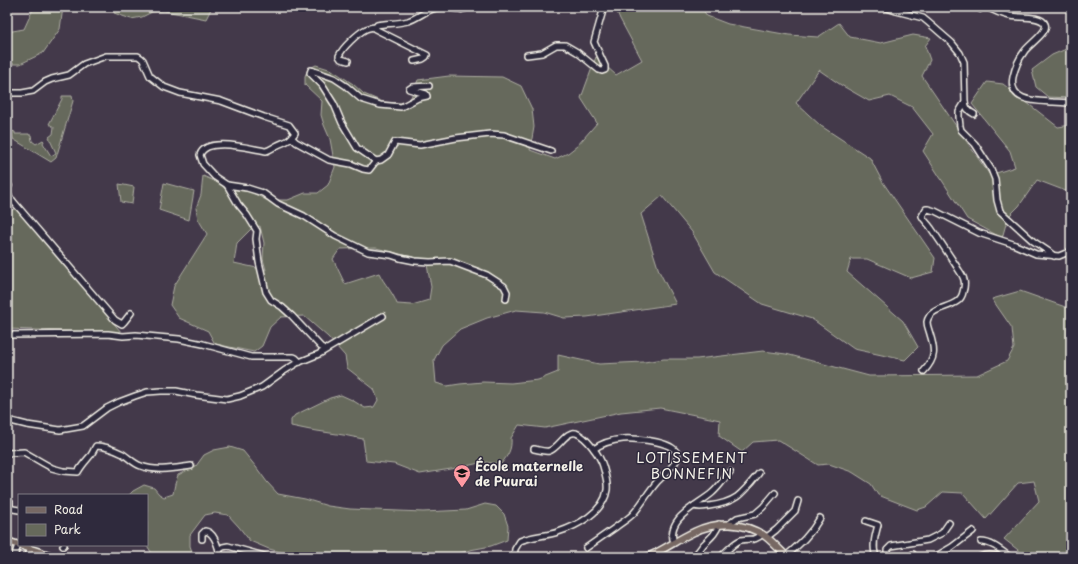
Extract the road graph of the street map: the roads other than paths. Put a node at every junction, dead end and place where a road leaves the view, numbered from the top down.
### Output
1 (450, 7) edge
2 (469, 7) edge
3 (604, 7) edge
4 (884, 7) edge
5 (987, 7) edge
6 (923, 18) junction
7 (931, 18) dead end
8 (375, 27) junction
9 (527, 55) dead end
10 (348, 61) dead end
11 (414, 61) dead end
12 (428, 86) dead end
13 (7, 93) edge
14 (965, 102) junction
15 (1071, 103) edge
16 (974, 114) dead end
17 (292, 138) junction
18 (551, 151) dead end
19 (376, 161) junction
20 (227, 185) junction
21 (7, 194) edge
22 (13, 200) junction
23 (7, 204) edge
24 (1071, 251) edge
25 (1055, 256) junction
26 (506, 299) dead end
27 (131, 313) dead end
28 (383, 316) dead end
29 (7, 334) edge
30 (326, 350) junction
31 (300, 362) junction
32 (924, 371) dead end
33 (7, 420) edge
34 (534, 449) dead end
35 (594, 449) junction
36 (7, 453) edge
37 (121, 453) junction
38 (131, 465) dead end
39 (191, 466) dead end
40 (730, 472) dead end
41 (759, 473) dead end
42 (775, 493) dead end
43 (7, 500) edge
44 (798, 501) dead end
45 (694, 506) junction
46 (9, 508) edge
47 (820, 518) dead end
48 (866, 521) dead end
49 (949, 523) dead end
50 (719, 524) junction
51 (729, 524) junction
52 (973, 531) dead end
53 (764, 536) junction
54 (202, 539) dead end
55 (7, 541) edge
56 (982, 542) dead end
57 (674, 543) junction
58 (18, 545) joint
59 (21, 546) edge
60 (586, 548) dead end
61 (30, 549) junction
62 (219, 550) junction
63 (695, 555) dead end
64 (787, 556) edge
65 (14, 557) edge
66 (28, 557) edge
67 (51, 557) edge
68 (221, 557) edge
69 (268, 557) edge
70 (514, 557) edge
71 (647, 557) edge
72 (721, 557) edge
73 (876, 557) edge
74 (887, 557) edge
75 (935, 557) edge
76 (981, 557) edge
77 (998, 557) edge
78 (1010, 557) edge

1 - 2 street
1 - 8 street
3 - 9 street
4 - 6 street
5 - 15 street
6 - 7 street
6 - 14 street
8 - 10 street
8 - 11 street
12 - 19 street
13 - 17 street
14 - 16 street
14 - 25 street
17 - 19 street
17 - 20 street
18 - 19 street
20 - 26 street
20 - 30 street
21 - 22 street
22 - 23 street
22 - 27 street
24 - 25 street
25 - 32 street
28 - 30 street
29 - 31 street
30 - 31 street
31 - 33 street
34 - 35 street
35 - 60 street
35 - 70 street
36 - 37 street
37 - 38 street
37 - 39 street
40 - 45 street
41 - 45 street
42 - 51 street
43 - 46 street
44 - 53 street
45 - 57 street
47 - 64 street
48 - 73 street
49 - 74 street
50 - 51 main road
50 - 57 main road
50 - 63 street
51 - 53 main road
52 - 75 street
53 - 64 main road
53 - 72 street
54 - 62 street
55 - 58 main road
56 - 78 street
57 - 71 main road
58 - 65 street
59 - 61 main road
61 - 66 street
61 - 67 main road
62 - 68 street
62 - 69 street
76 - 77 main road

